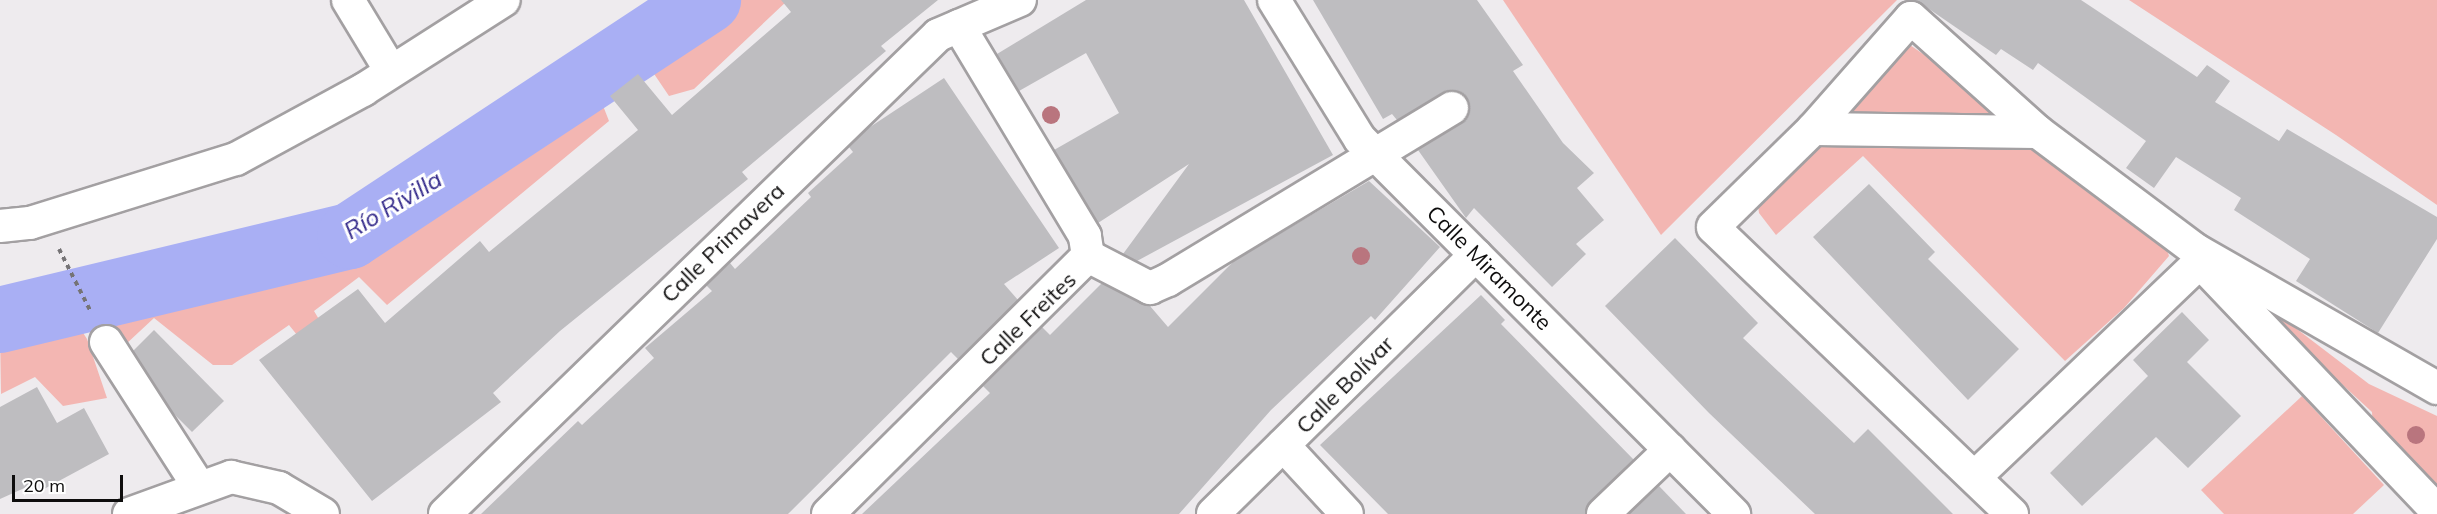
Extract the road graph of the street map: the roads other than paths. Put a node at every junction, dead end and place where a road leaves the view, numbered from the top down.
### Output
1 (348, 0) edge
2 (504, 0) edge
3 (1020, 0) edge
4 (1274, 0) edge
5 (959, 26) junction
6 (391, 71) junction
7 (1452, 108) dead end
8 (1813, 129) junction
9 (2038, 132) junction
10 (1374, 153) junction
11 (0, 226) edge
12 (1476, 255) junction
13 (1088, 256) junction
14 (2198, 256) junction
15 (106, 342) road end
16 (2437, 388) edge
17 (1283, 445) junction
18 (1670, 450) junction
19 (1976, 477) junction
20 (199, 487) junction
21 (2437, 510) edge
22 (129, 514) edge
23 (323, 514) edge
24 (445, 514) edge
25 (828, 514) edge
26 (1213, 514) edge
27 (1347, 514) edge
28 (1603, 514) edge
29 (1734, 514) edge
30 (2012, 514) edge

1 - 6 street
2 - 6 street
3 - 5 street, Calle Primavera
4 - 10 street, Calle Miramonte
5 - 13 street, Calle Freites
5 - 24 street, Calle Primavera
6 - 11 street
7 - 10 street
8 - 9 street
8 - 9 street
8 - 19 street
9 - 14 street
10 - 12 street, Calle Miramonte
10 - 13 street
12 - 17 street, Calle Bolívar
12 - 18 street, Calle Miramonte
13 - 25 street, Calle Freites
14 - 16 street
14 - 19 street
14 - 21 street
15 - 20 street
17 - 26 street, Calle Bolívar
17 - 27 street
18 - 28 street
18 - 29 street, Calle Miramonte
19 - 30 street
20 - 22 street
20 - 23 street

